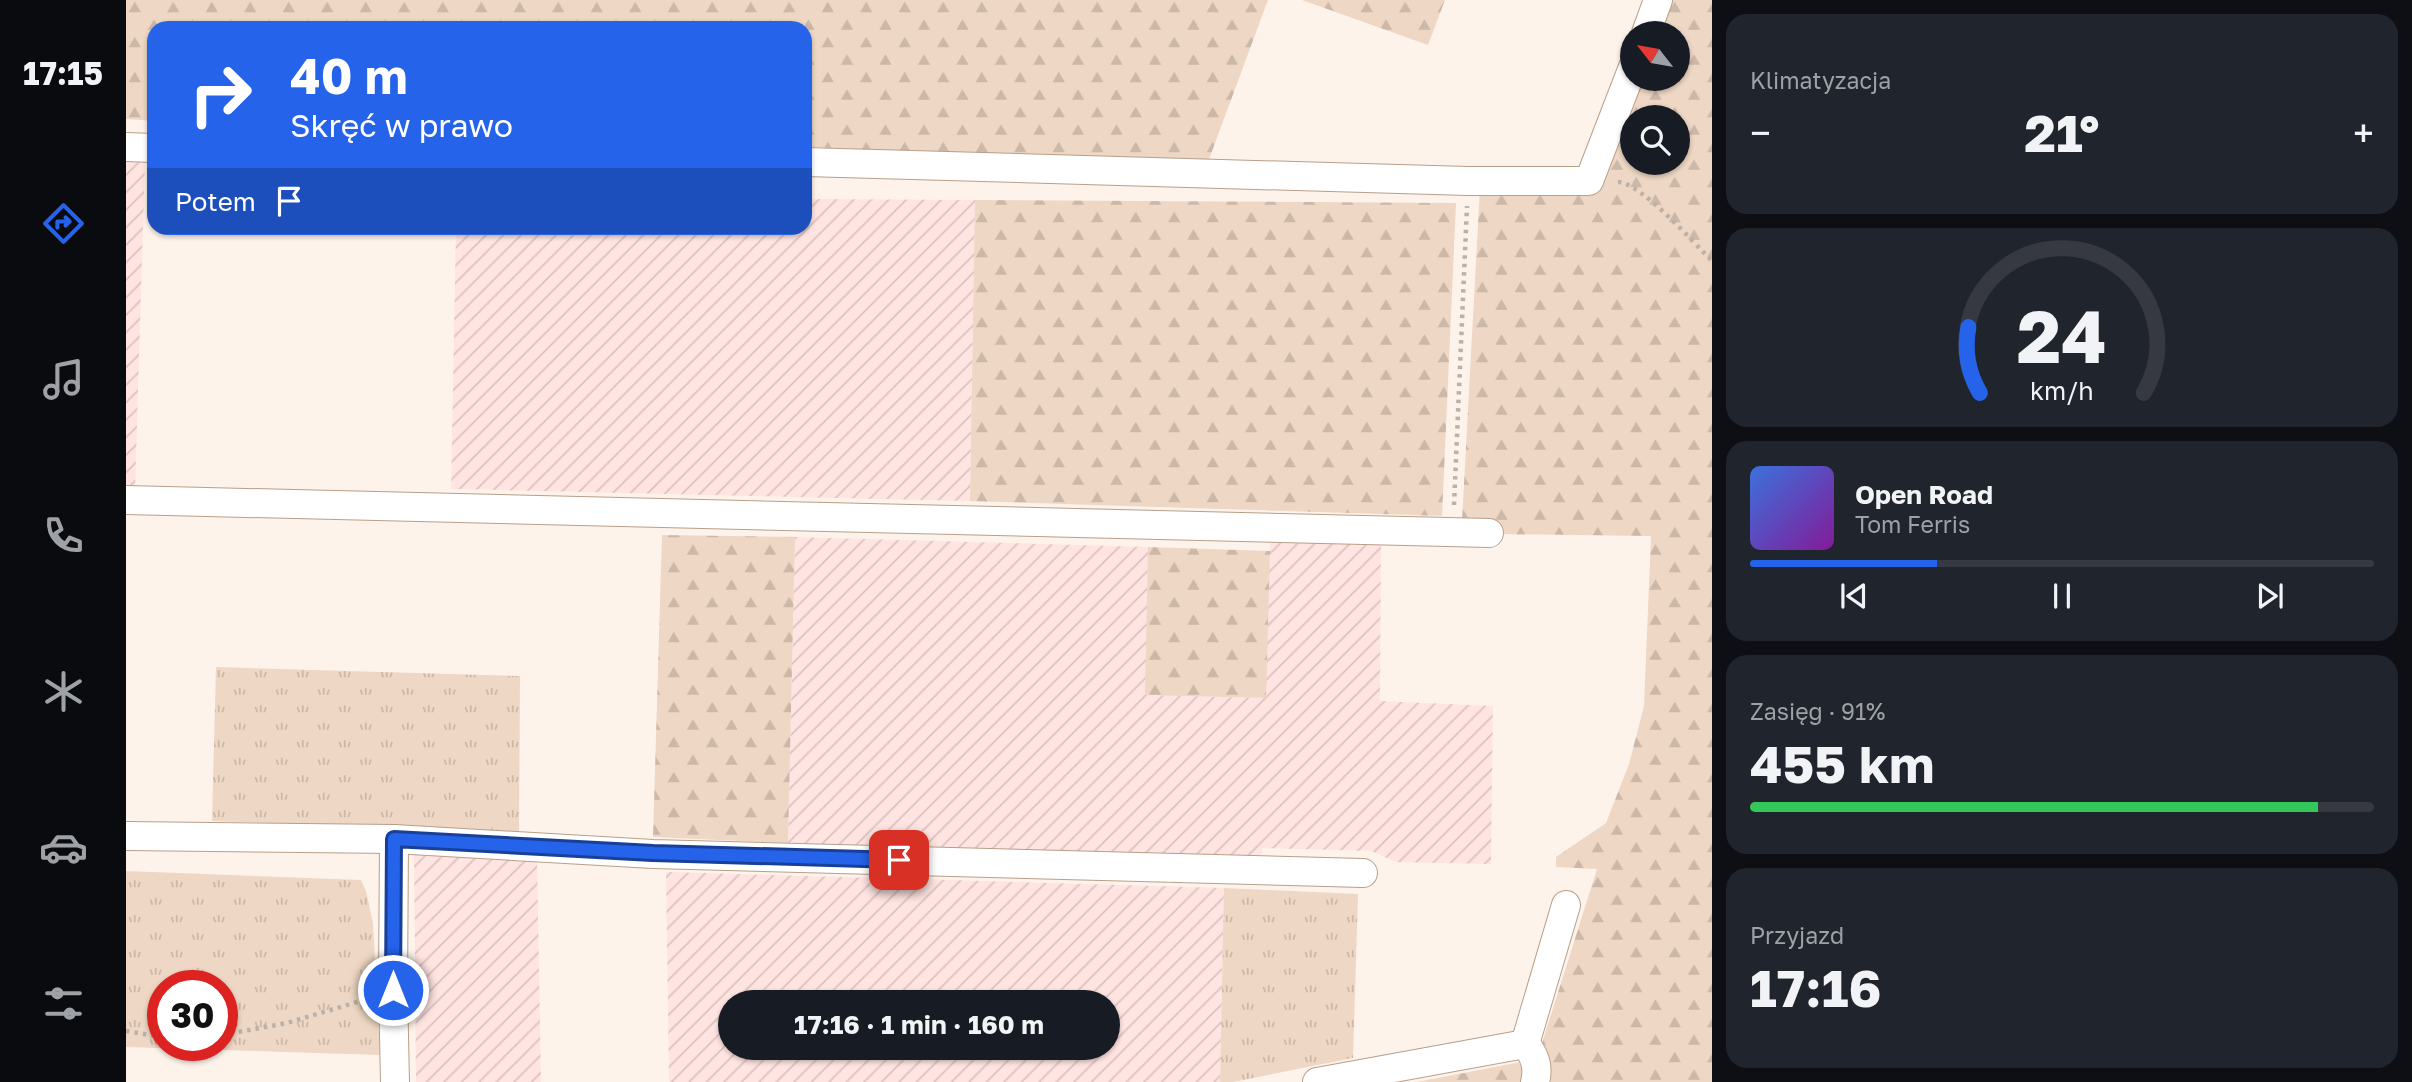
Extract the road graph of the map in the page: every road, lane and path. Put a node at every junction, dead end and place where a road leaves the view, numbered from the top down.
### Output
1 (1658, 0) edge
2 (1650, 21) edge
3 (1624, 91) edge
4 (126, 147) edge
5 (147, 148) edge
6 (812, 162) edge
7 (1468, 181) junction
8 (1589, 181) junction
9 (1712, 261) edge
10 (126, 500) edge
11 (1452, 532) junction
12 (1489, 533) dead end
13 (126, 836) edge
14 (394, 839) junction
15 (1363, 873) dead end
16 (1566, 905) dead end
17 (393, 990) junction
18 (126, 1031) edge
19 (238, 1032) edge
20 (147, 1034) edge
21 (1525, 1044) junction
22 (395, 1082) edge
23 (1317, 1082) edge
24 (1535, 1082) edge

1 - 2 street
3 - 8 street
4 - 5 street
6 - 7 street
7 - 8 street
7 - 11 path
8 - 9 path
10 - 11 street
11 - 12 street
13 - 14 street
14 - 15 street
14 - 17 street
16 - 21 street
17 - 19 path
17 - 22 street
18 - 20 path
21 - 23 street
21 - 24 street

